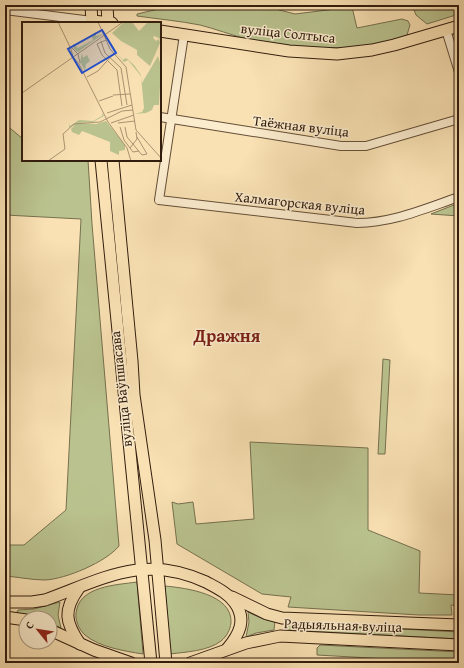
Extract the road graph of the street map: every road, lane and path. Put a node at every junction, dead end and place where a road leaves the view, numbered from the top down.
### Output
1 (91, 5) edge
2 (107, 5) edge
3 (5, 10) edge
4 (92, 22) edge
5 (109, 22) edge
6 (459, 26) edge
7 (446, 30) junction
8 (161, 31) edge
9 (184, 35) junction
10 (459, 72) edge
11 (161, 117) edge
12 (459, 118) edge
13 (172, 120) junction
14 (101, 161) edge
15 (113, 161) edge
16 (459, 197) edge
17 (157, 568) junction
18 (142, 569) junction
19 (79, 588) junction
20 (231, 597) junction
21 (5, 602) edge
22 (5, 617) edge
23 (18, 619) edge
24 (459, 625) edge
25 (58, 634) edge
26 (80, 644) junction
27 (459, 645) edge
28 (227, 649) junction
29 (131, 663) edge
30 (151, 663) edge
31 (166, 663) edge
32 (190, 663) edge

1 - 4 main road
2 - 5 main road
3 - 4 street
6 - 7 main road, вуліца Солтыса
7 - 9 main road, вуліца Солтыса
7 - 10 street
8 - 9 main road, вуліца Солтыса
9 - 13 street
11 - 13 street, Таёжная вуліца
12 - 13 street, Таёжная вуліца
13 - 16 street, Халмагорская вуліца
14 - 18 main road, вуліца Ваўпшасава
15 - 17 main road, вуліца Ваўпшасава
17 - 18 main road, Радыяльная вуліца
17 - 20 main road, Радыяльная вуліца
17 - 31 main road, вуліца Ваўпшасава
18 - 19 main road, Радыяльная вуліца
18 - 30 main road, вуліца Ваўпшасава
19 - 21 main road
19 - 26 main road
20 - 24 main road, Радыяльная вуліца
20 - 28 main road
22 - 23 main road
25 - 26 main road
26 - 29 main road
27 - 28 main road, Радыяльная вуліца
28 - 32 main road, Радыяльная вуліца

